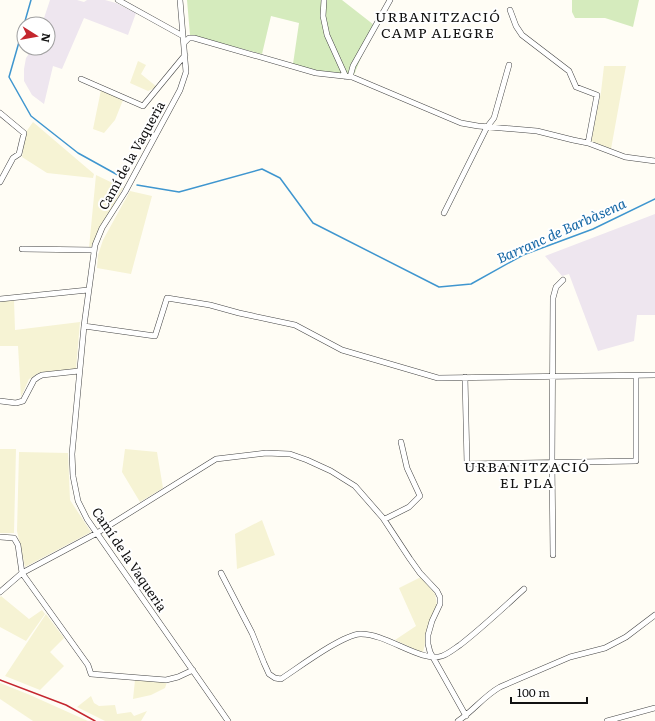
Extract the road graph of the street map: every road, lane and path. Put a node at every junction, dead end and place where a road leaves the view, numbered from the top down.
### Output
1 (118, 0) edge
2 (180, 0) edge
3 (324, 0) edge
4 (390, 0) edge
5 (510, 10) dead end
6 (183, 36) junction
7 (184, 43) junction
8 (185, 55) junction
9 (509, 65) dead end
10 (348, 77) junction
11 (81, 79) dead end
12 (0, 113) edge
13 (487, 127) junction
14 (588, 143) junction
15 (655, 161) edge
16 (0, 182) edge
17 (444, 213) dead end
18 (22, 249) dead end
19 (94, 250) junction
20 (563, 280) dead end
21 (88, 290) junction
22 (0, 299) edge
23 (84, 326) junction
24 (79, 371) junction
25 (655, 375) edge
26 (636, 376) junction
27 (465, 377) junction
28 (552, 377) junction
29 (0, 401) edge
30 (400, 442) dead end
31 (552, 462) junction
32 (385, 520) junction
33 (97, 533) junction
34 (0, 537) edge
35 (553, 555) dead end
36 (22, 572) junction
37 (221, 573) dead end
38 (524, 589) dead end
39 (0, 592) edge
40 (655, 615) edge
41 (433, 657) junction
42 (193, 670) junction
43 (655, 708) edge
44 (466, 716) junction
45 (228, 721) edge
46 (458, 721) edge
47 (607, 721) edge

1 - 6 street
2 - 6 street, Camí de la Vaqueria
3 - 10 street
4 - 10 street
5 - 14 street
6 - 7 street, Camí de la Vaqueria
7 - 8 street, Camí de la Vaqueria
7 - 10 street
8 - 11 street
8 - 19 street, Camí de la Vaqueria
9 - 13 street
10 - 13 street
12 - 16 street
13 - 14 street
13 - 17 street
14 - 15 street
18 - 19 street
19 - 21 street, Camí de la Vaqueria
20 - 28 street
21 - 22 street
21 - 23 street, Camí de la Vaqueria
23 - 24 street, Camí de la Vaqueria
23 - 27 street
24 - 29 street
24 - 33 street, Camí de la Vaqueria
25 - 26 street
26 - 28 street
26 - 31 street
27 - 28 street
27 - 31 street
28 - 31 street
30 - 32 street
31 - 35 street
32 - 33 street
32 - 41 street
33 - 36 street
33 - 42 street, Camí de la Vaqueria
34 - 36 street
36 - 39 street
36 - 42 street
37 - 41 street
38 - 41 street
40 - 44 street
41 - 44 street
42 - 45 street, Camí de la Vaqueria
43 - 47 street
44 - 46 street

